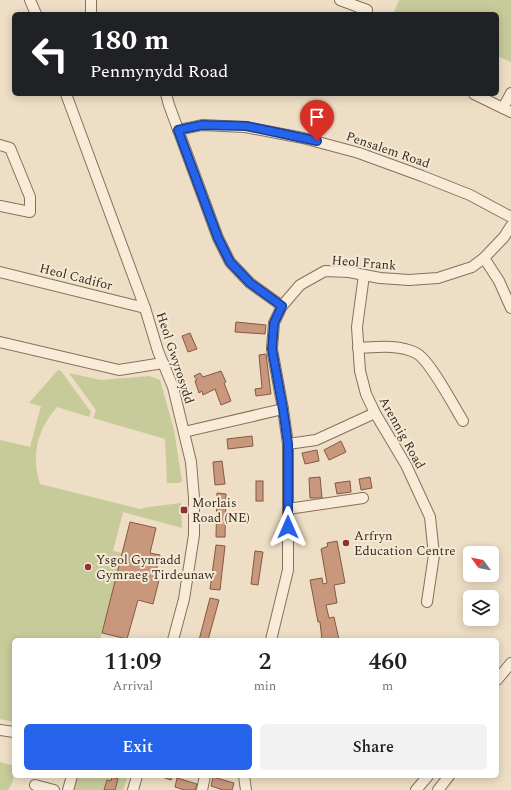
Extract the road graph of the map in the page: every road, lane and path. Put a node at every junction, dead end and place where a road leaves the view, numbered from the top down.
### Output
1 (30, 0) edge
2 (91, 0) edge
3 (340, 0) edge
4 (367, 10) dead end
5 (35, 12) edge
6 (91, 12) edge
7 (511, 93) edge
8 (67, 96) edge
9 (167, 96) edge
10 (478, 96) edge
11 (507, 110) edge
12 (178, 130) junction
13 (0, 145) edge
14 (0, 206) edge
15 (511, 217) edge
16 (511, 226) edge
17 (484, 258) junction
18 (0, 272) edge
19 (364, 275) junction
20 (282, 306) junction
21 (145, 308) junction
22 (511, 308) edge
23 (0, 342) edge
24 (358, 348) junction
25 (163, 362) junction
26 (283, 409) junction
27 (375, 413) junction
28 (463, 420) dead end
29 (184, 432) junction
30 (288, 444) junction
31 (363, 498) dead end
32 (288, 509) junction
33 (427, 602) dead end
34 (174, 638) edge
35 (271, 638) edge
36 (511, 663) edge
37 (499, 678) edge
38 (0, 730) edge
39 (12, 732) edge
40 (71, 778) edge
41 (136, 778) edge
42 (205, 778) edge
43 (244, 778) edge
44 (426, 778) edge
45 (447, 778) edge
46 (35, 784) edge
47 (54, 790) edge
48 (68, 790) edge
49 (133, 790) edge
50 (202, 790) edge
51 (246, 790) edge
52 (416, 790) edge
53 (438, 790) edge

1 - 5 street
2 - 6 street
3 - 4 street
7 - 11 street
8 - 21 street, Heol Gwyrosydd
9 - 12 street
10 - 11 street
12 - 15 street, Pensalem Road
12 - 20 street
13 - 14 street
16 - 17 street, Heol Frank
17 - 19 street, Heol Frank
17 - 22 street
18 - 21 street, Heol Cadifor
19 - 20 street, Heol Frank
19 - 24 street, Arennig Road
20 - 26 street, Heol Frank
21 - 25 street, Heol Gwyrosydd
23 - 25 street
24 - 27 street, Arennig Road
24 - 28 street
25 - 29 street, Heol Gwyrosydd
26 - 29 street
26 - 30 street, Heol Frank
27 - 30 street
27 - 33 street, Arennig Road
29 - 34 street, Heol Gwyrosydd
30 - 32 street, Heol Frank
31 - 32 street
32 - 35 street, Heol Frank
36 - 37 street
38 - 39 street
40 - 48 street
41 - 49 street
42 - 50 street
43 - 51 street
44 - 52 street
45 - 53 street
46 - 47 street

